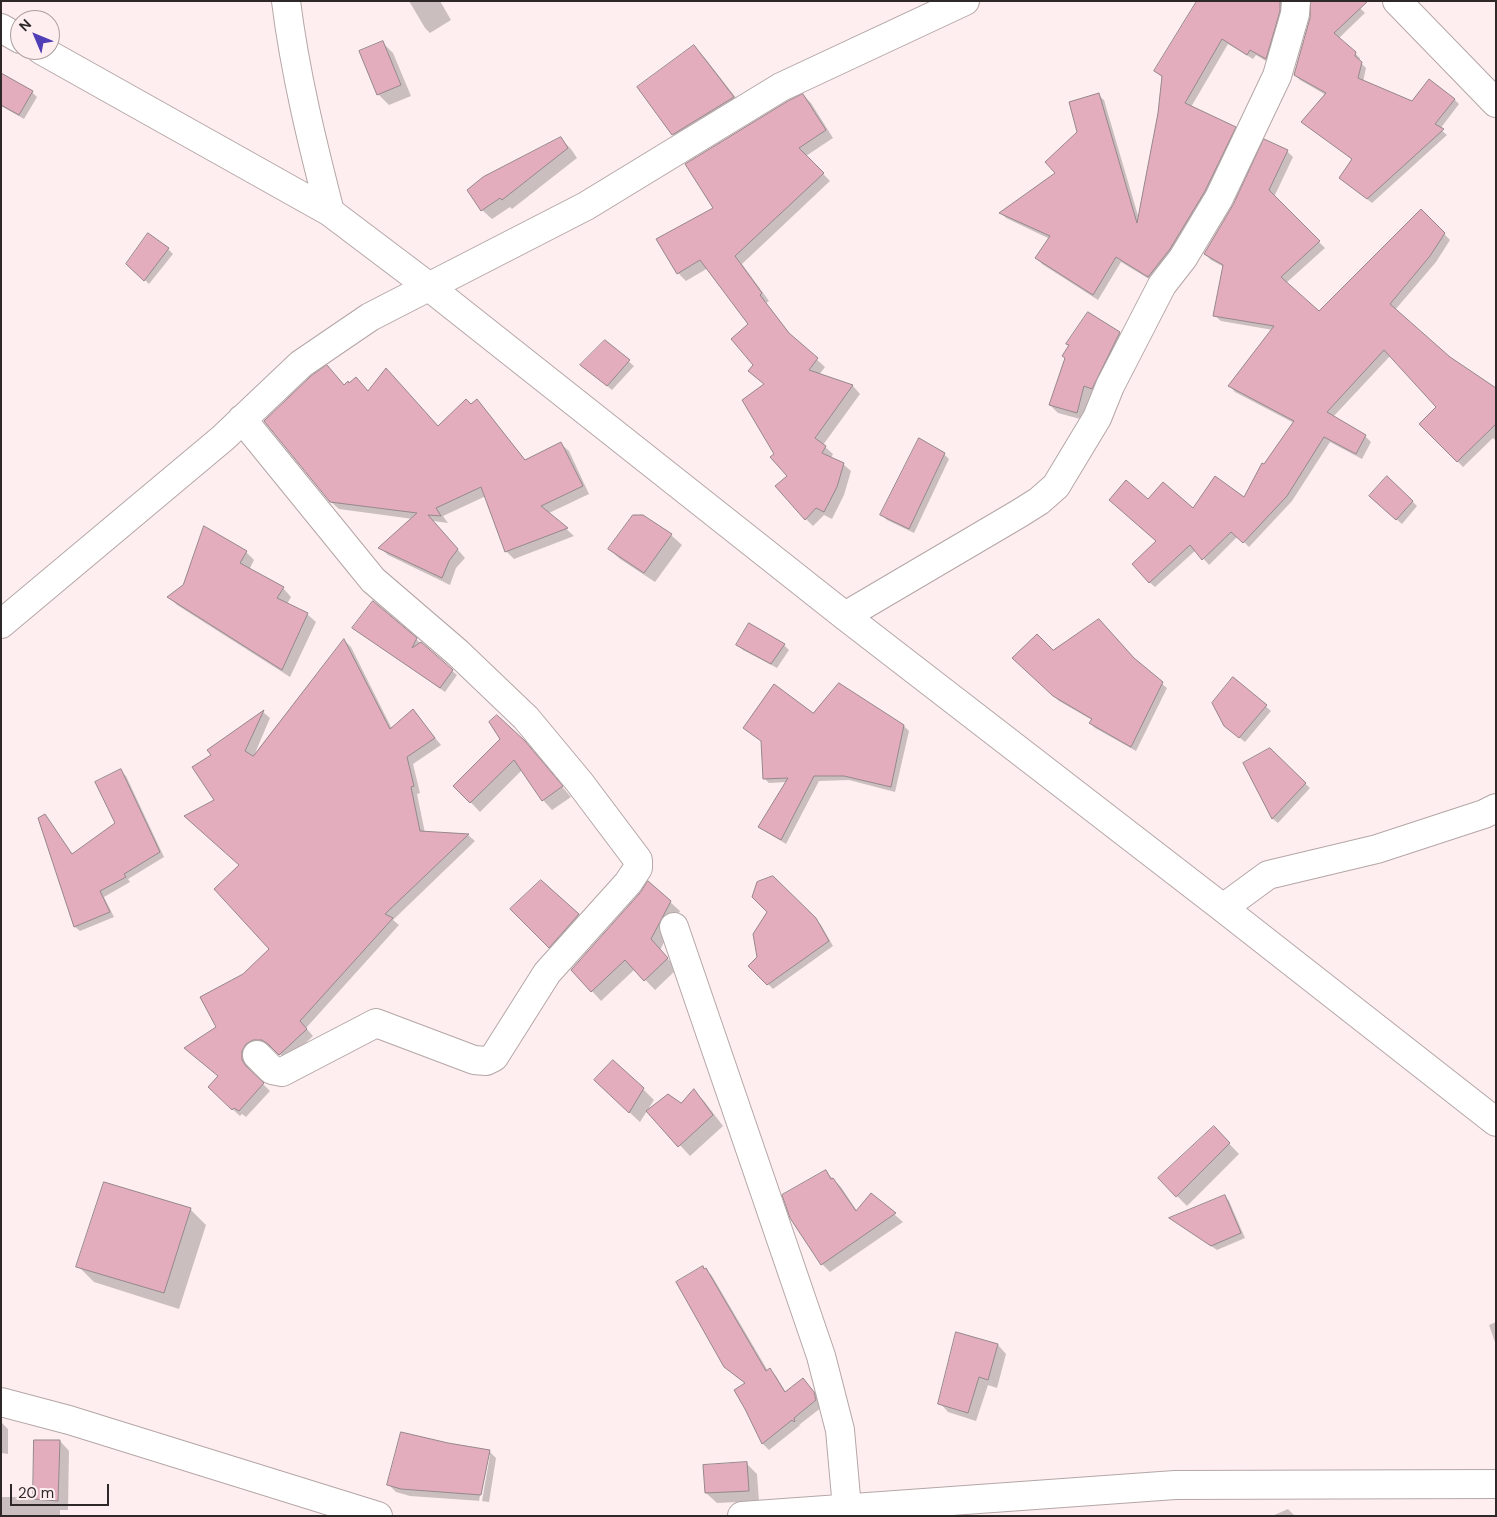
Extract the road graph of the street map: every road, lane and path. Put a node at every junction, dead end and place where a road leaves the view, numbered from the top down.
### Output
1 (286, 1) edge
2 (965, 1) edge
3 (1296, 1) edge
4 (1397, 1) edge
5 (58, 60) edge
6 (1496, 103) edge
7 (330, 212) junction
8 (428, 286) junction
9 (242, 419) junction
10 (845, 616) junction
11 (1, 624) edge
12 (1496, 808) edge
13 (1223, 908) junction
14 (674, 927) dead end
15 (257, 1055) dead end
16 (1494, 1124) edge
17 (1, 1402) edge
18 (1496, 1484) edge
19 (848, 1512) edge
20 (378, 1516) edge
21 (742, 1516) edge

1 - 7 street
2 - 8 street
3 - 10 street
4 - 6 street
5 - 7 street
7 - 8 street
8 - 9 street
8 - 10 street
9 - 11 street
9 - 15 street
10 - 13 street
12 - 13 street
13 - 16 street
14 - 19 street
17 - 20 street
18 - 19 street
19 - 21 street

